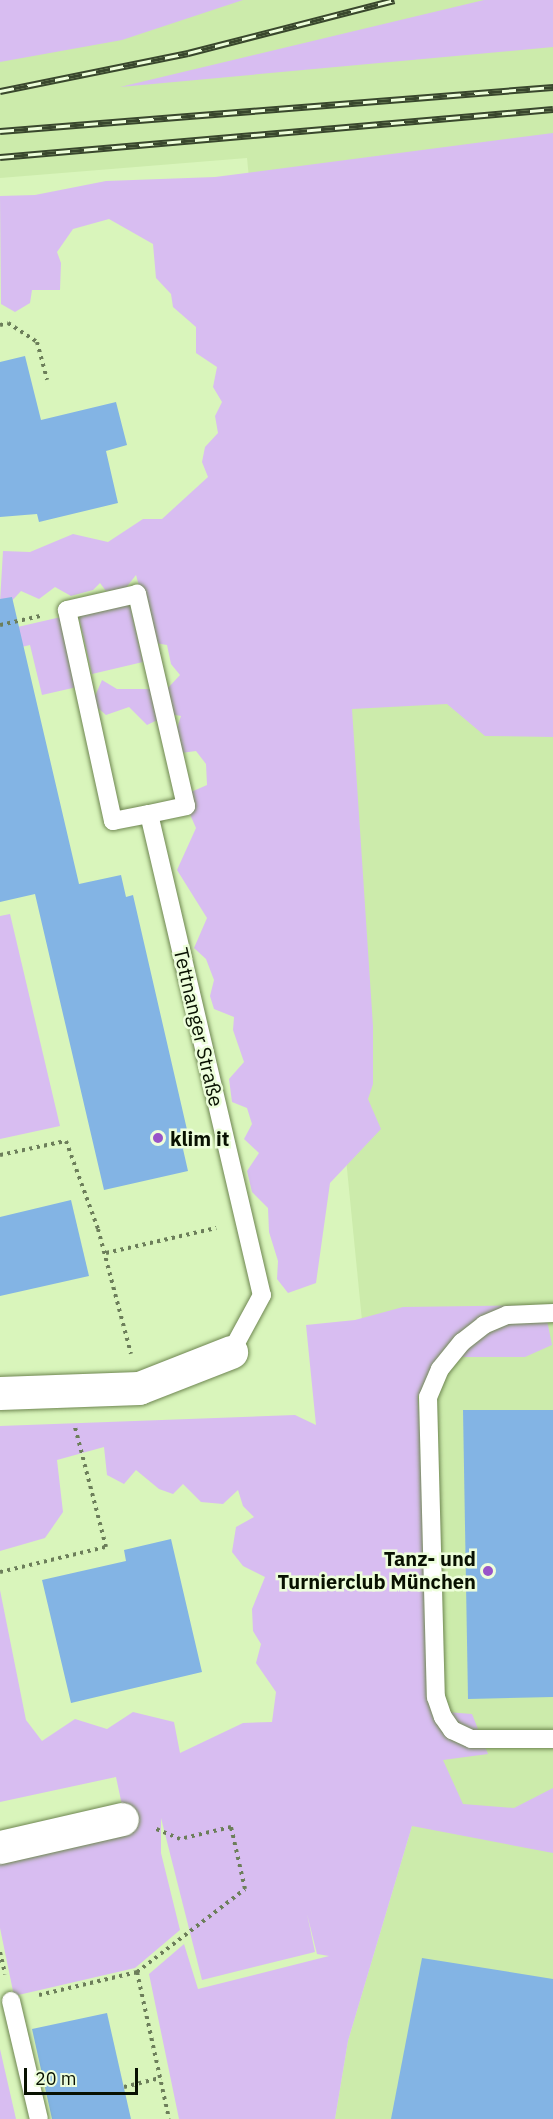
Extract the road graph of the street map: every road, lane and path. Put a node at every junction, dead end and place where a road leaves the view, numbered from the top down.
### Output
1 (0, 325) edge
2 (46, 380) dead end
3 (67, 610) junction
4 (0, 625) edge
5 (149, 814) junction
6 (0, 1155) edge
7 (244, 1222) junction
8 (106, 1253) junction
9 (553, 1313) edge
10 (231, 1352) joint
11 (139, 1388) junction
12 (66, 1391) junction
13 (0, 1393) edge
14 (0, 1572) edge
15 (553, 1738) edge
16 (122, 1819) joint
17 (0, 1847) edge
18 (137, 1972) junction
19 (11, 2001) joint
20 (160, 2078) junction
21 (124, 2087) dead end
22 (39, 2119) edge
23 (169, 2119) edge

1 - 2 path
3 - 4 path
3 - 5 lane
3 - 5 lane
5 - 7 lane, Tettnanger Straße
6 - 8 path
7 - 8 path
7 - 10 lane, Tettnanger Straße
8 - 11 path
9 - 15 lane
10 - 11 street, Tettnanger Straße
11 - 12 street, Tettnanger Straße
12 - 13 street, Tettnanger Straße
12 - 14 path
16 - 17 street
16 - 18 path
18 - 19 path
18 - 20 path
19 - 22 lane
20 - 21 path
20 - 23 path

